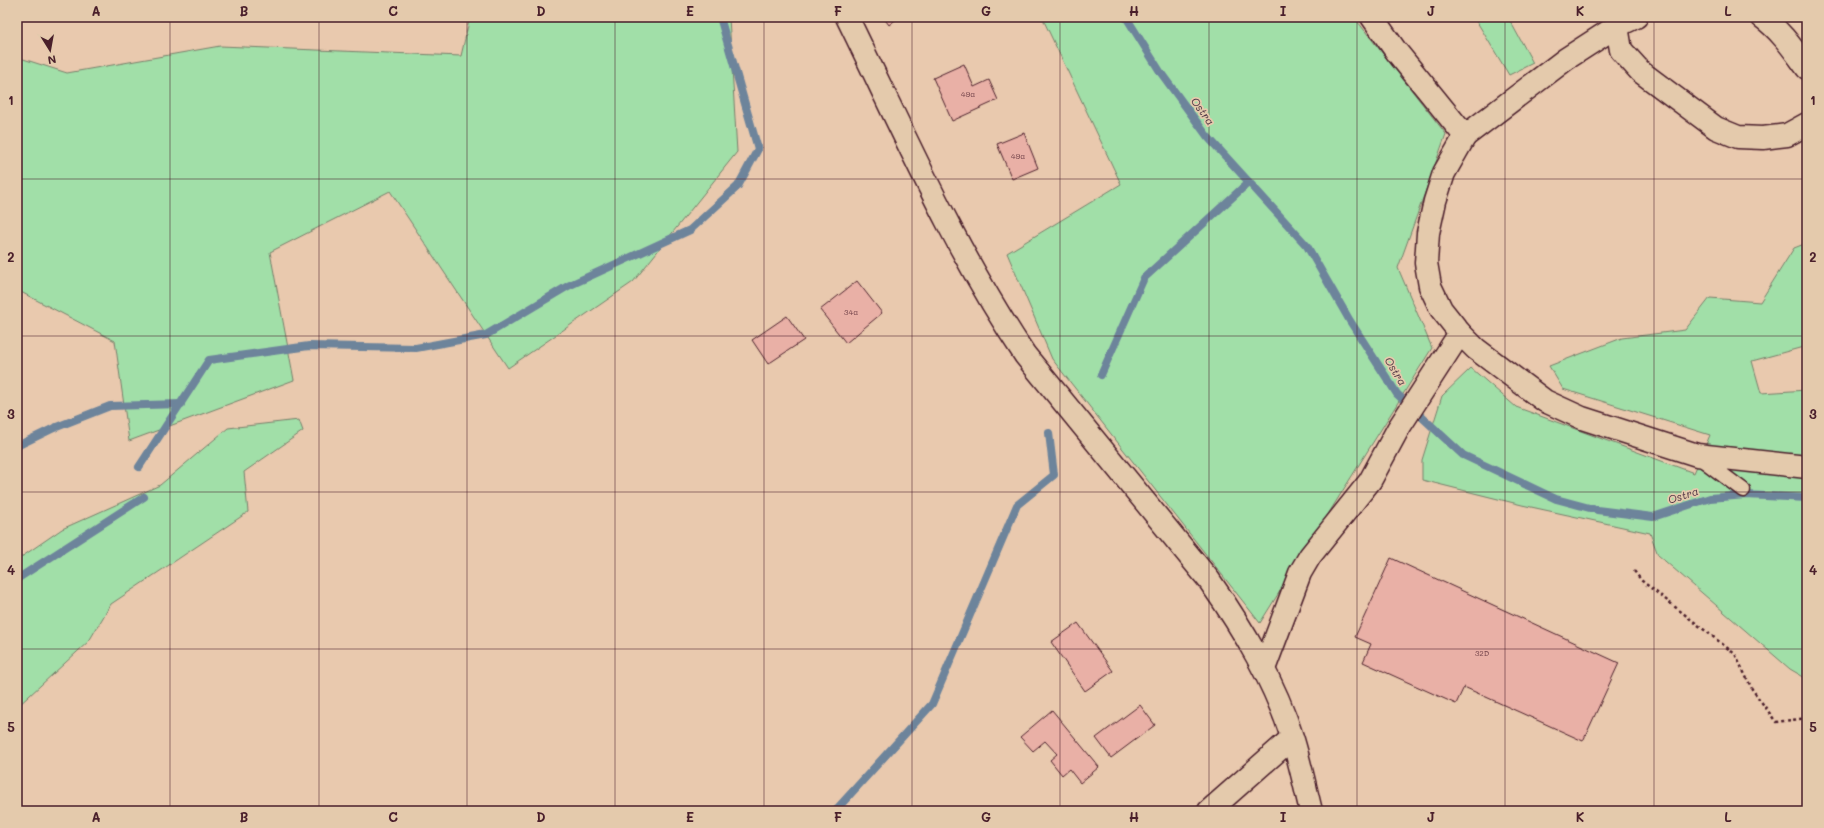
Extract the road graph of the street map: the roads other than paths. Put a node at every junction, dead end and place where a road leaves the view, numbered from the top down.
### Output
1 (847, 17) edge
2 (1372, 17) edge
3 (1762, 17) edge
4 (1627, 22) edge
5 (1807, 68) edge
6 (1807, 124) edge
7 (1465, 136) junction
8 (1460, 333) junction
9 (1698, 455) junction
10 (1807, 467) edge
11 (1743, 490) dead end
12 (1264, 669) junction
13 (1292, 738) junction
14 (1209, 811) edge
15 (1310, 811) edge

1 - 12 street
2 - 7 street
3 - 5 street
4 - 6 street
4 - 7 street
7 - 8 street
8 - 9 street
8 - 12 street
9 - 10 street
9 - 11 lane
12 - 13 street
13 - 14 street
13 - 15 street

